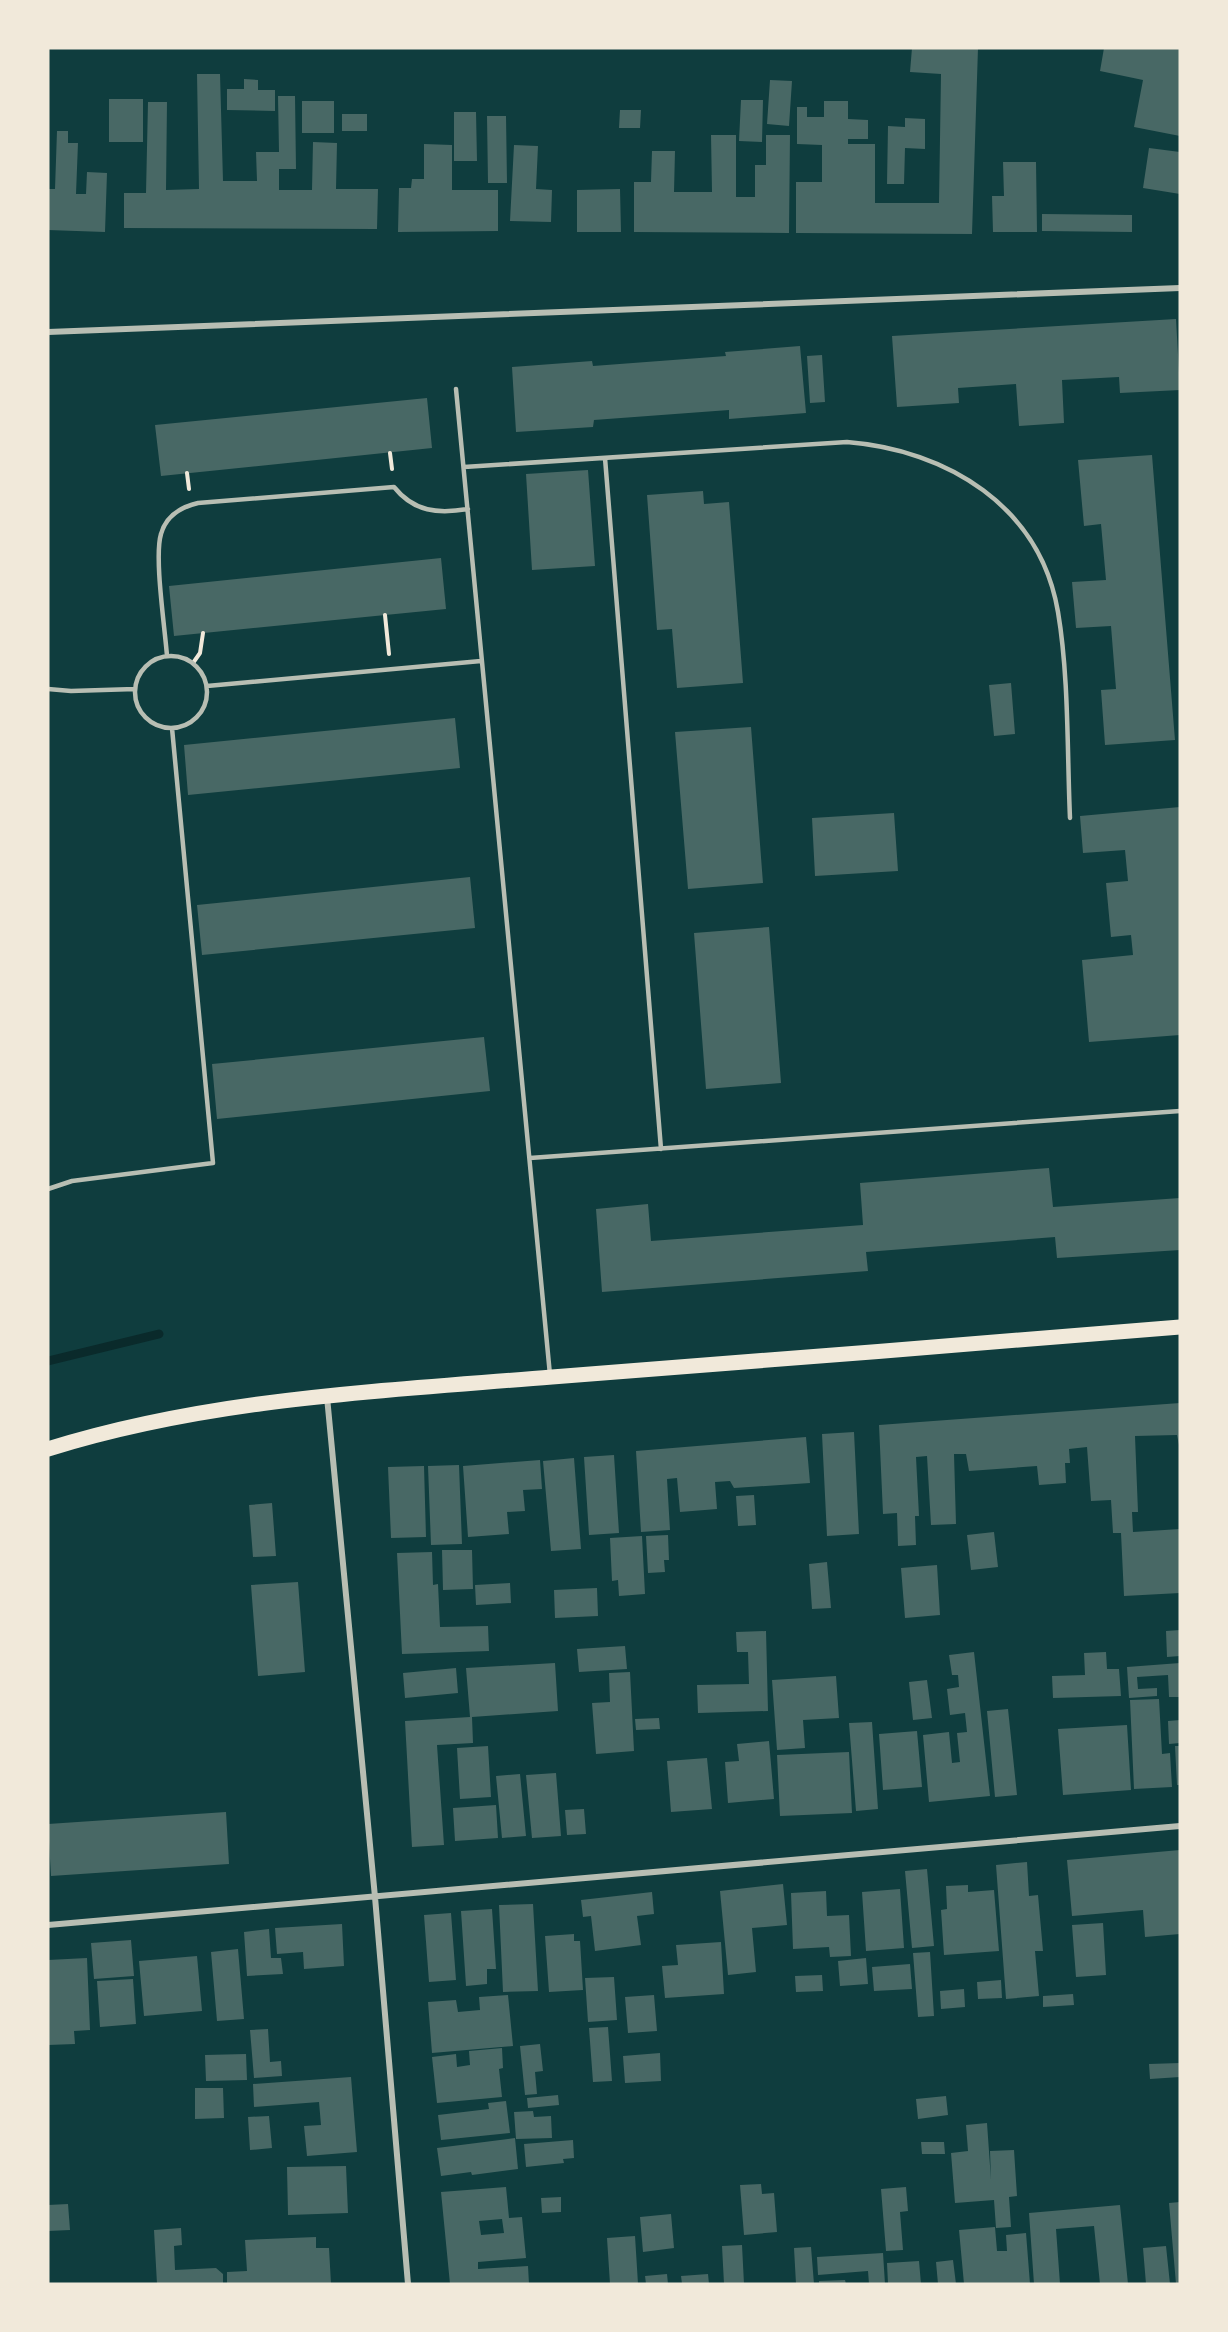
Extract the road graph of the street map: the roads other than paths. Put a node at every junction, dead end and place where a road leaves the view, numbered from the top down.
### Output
1 (1180, 288) edge
2 (48, 332) edge
3 (456, 389) dead end
4 (605, 458) junction
5 (464, 467) junction
6 (468, 509) junction
7 (167, 656) junction
8 (482, 661) junction
9 (207, 686) junction
10 (48, 689) edge
11 (135, 689) junction
12 (172, 728) junction
13 (1070, 818) dead end
14 (1180, 1112) edge
15 (661, 1149) junction
16 (530, 1158) junction
17 (48, 1189) edge
18 (1180, 1327) edge
19 (550, 1377) junction
20 (327, 1395) junction
21 (48, 1449) edge
22 (1180, 1826) edge
23 (375, 1897) junction
24 (48, 1925) edge
25 (408, 2284) edge

1 - 2 street
3 - 5 lane
4 - 5 lane
4 - 13 lane
4 - 15 lane
5 - 6 lane
6 - 7 lane
6 - 8 lane
7 - 9 lane
7 - 11 lane
8 - 9 lane
8 - 16 lane
9 - 12 lane
10 - 11 lane
11 - 12 lane
12 - 17 lane
14 - 15 lane
15 - 16 lane
16 - 19 lane
18 - 19 main road
19 - 20 main road
20 - 21 main road
20 - 23 street
22 - 23 street
23 - 24 street
23 - 25 street

